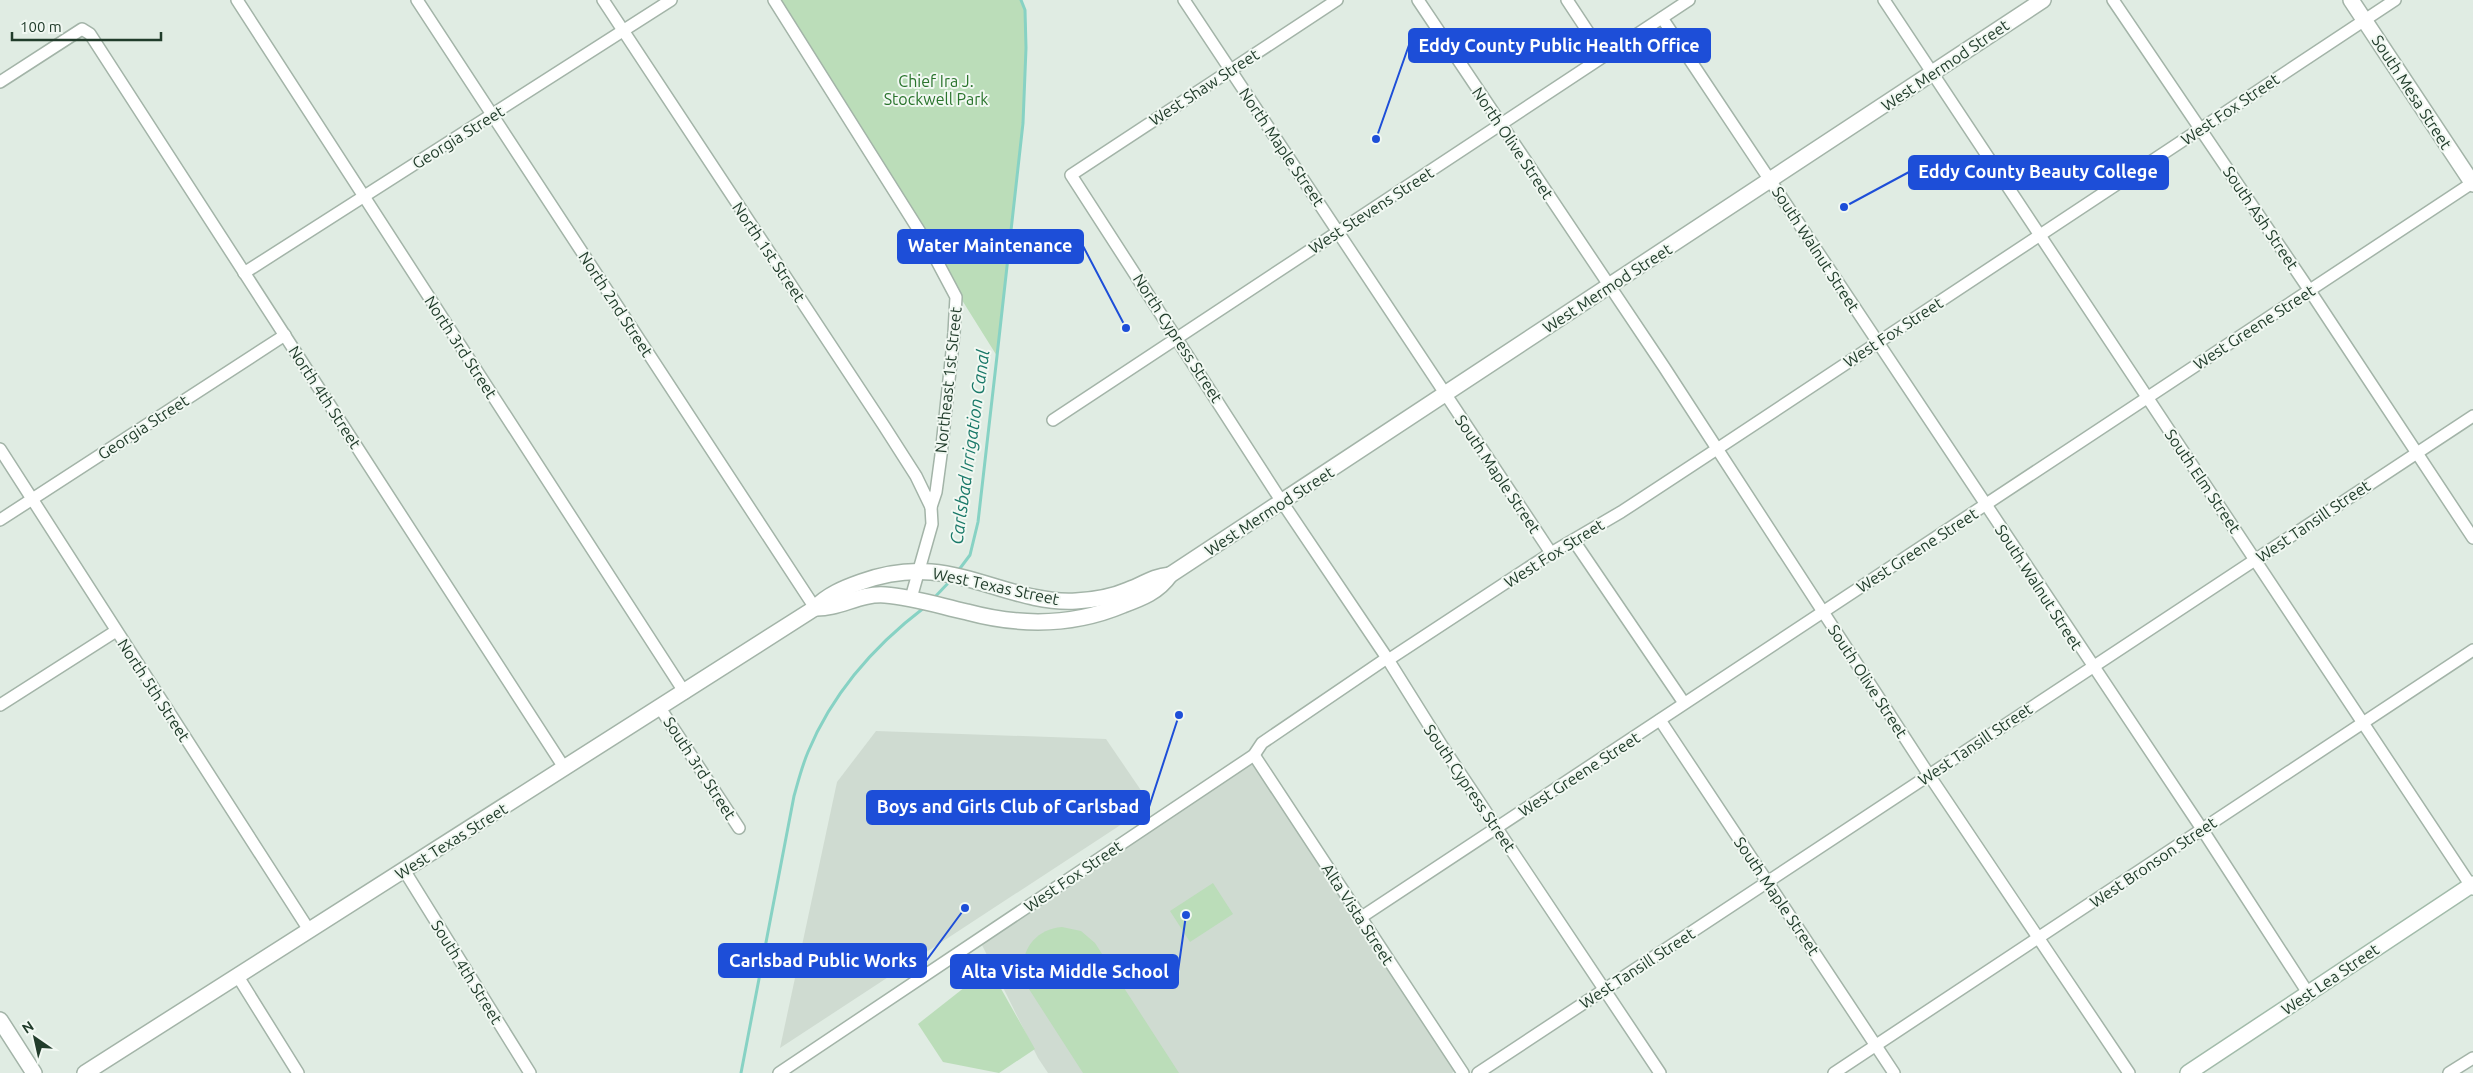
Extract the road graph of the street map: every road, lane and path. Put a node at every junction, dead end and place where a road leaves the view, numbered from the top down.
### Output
1 (238, 0) edge
2 (418, 0) edge
3 (603, 0) edge
4 (671, 0) edge
5 (774, 0) edge
6 (1184, 0) edge
7 (1336, 0) edge
8 (1418, 0) edge
9 (1567, 0) edge
10 (1690, 0) edge
11 (1884, 0) edge
12 (2043, 0) edge
13 (2113, 0) edge
14 (2351, 0) edge
15 (2395, 0) edge
16 (1662, 18) junction
17 (2364, 20) junction
18 (624, 31) junction
19 (1604, 56) junction
20 (1231, 69) junction
21 (1932, 74) junction
22 (0, 82) edge
23 (493, 115) junction
24 (1501, 126) junction
25 (2200, 129) junction
26 (1071, 176) joint
27 (1770, 180) junction
28 (2473, 183) edge
29 (363, 196) junction
30 (1338, 231) junction
31 (2040, 234) junction
32 (244, 273) junction
33 (1609, 286) junction
34 (2310, 291) junction
35 (285, 335) junction
36 (1178, 337) junction
37 (1877, 342) junction
38 (1445, 395) junction
39 (2148, 397) junction
40 (2473, 416) edge
41 (1053, 420) dead end
42 (0, 449) edge
43 (1717, 449) junction
44 (2418, 452) junction
45 (32, 499) junction
46 (1282, 502) junction
47 (1986, 505) junction
48 (931, 507) junction
49 (0, 520) edge
50 (2473, 538) edge
51 (1574, 541) junction
52 (1551, 553) junction
53 (2256, 560) junction
54 (924, 571) junction
55 (1170, 575) junction
56 (911, 598) junction
57 (816, 608) junction
58 (1823, 612) junction
59 (116, 631) junction
60 (2473, 650) edge
61 (1388, 659) junction
62 (2092, 667) junction
63 (685, 692) junction
64 (1684, 703) junction
65 (0, 705) edge
66 (660, 708) junction
67 (1660, 720) junction
68 (2363, 724) junction
69 (1254, 755) junction
70 (565, 769) junction
71 (1929, 775) junction
72 (739, 828) dead end
73 (1496, 828) junction
74 (2202, 829) junction
75 (404, 870) junction
76 (1767, 882) junction
77 (2472, 886) edge
78 (1360, 918) junction
79 (309, 930) junction
80 (2038, 938) junction
81 (237, 975) junction
82 (1605, 989) junction
83 (2308, 993) junction
84 (0, 1020) edge
85 (1875, 1045) junction
86 (2473, 1058) edge
87 (34, 1073) edge
88 (85, 1073) edge
89 (298, 1073) edge
90 (530, 1073) edge
91 (779, 1073) edge
92 (1463, 1073) edge
93 (1478, 1073) edge
94 (1660, 1073) edge
95 (1834, 1073) edge
96 (1894, 1073) edge
97 (2129, 1073) edge
98 (2188, 1073) edge
99 (2450, 1073) edge

1 - 29 street, North 3rd Street
2 - 23 street, North 2nd Street
3 - 18 street, North 1st Street
4 - 18 street, Georgia Street
5 - 48 street, Northeast 1st Street
6 - 20 street, North Maple Street
7 - 20 street, West Shaw Street
8 - 24 street, North Olive Street
9 - 19 street
10 - 16 street, West Stevens Street
11 - 21 street, South Elm Street
12 - 21 street, West Mermod Street
13 - 25 street, South Ash Street
14 - 17 street, South Mesa Street
15 - 17 street, West Fox Street
16 - 19 street, West Stevens Street
16 - 27 street, South Walnut Street
17 - 25 street, West Fox Street
17 - 28 street, South Mesa Street
18 - 23 street, Georgia Street
18 - 48 street, North 1st Street
19 - 24 street, West Stevens Street
20 - 26 street, West Shaw Street
20 - 30 street, North Maple Street
21 - 27 street, West Mermod Street
21 - 31 street, South Elm Street
22 - 32 street, North 4th Street
23 - 29 street, Georgia Street
23 - 57 street, North 2nd Street
24 - 30 street, West Stevens Street
24 - 33 street, North Olive Street
25 - 31 street, West Fox Street
25 - 34 street, South Ash Street
26 - 36 street, North Cypress Street
27 - 33 street, West Mermod Street
27 - 37 street, South Walnut Street
28 - 34 street, West Greene Street
29 - 32 street, Georgia Street
29 - 63 street, North 3rd Street
30 - 36 street, West Stevens Street
30 - 38 street, North Maple Street
31 - 37 street, West Fox Street
31 - 39 street, South Elm Street
32 - 35 street, North 4th Street
33 - 38 street, West Mermod Street
33 - 43 street, South Olive Street
34 - 39 street, West Greene Street
34 - 44 street, South Ash Street
35 - 45 street, Georgia Street
35 - 70 street, North 4th Street
36 - 41 street, West Stevens Street
36 - 46 street, North Cypress Street
37 - 43 street, West Fox Street
37 - 47 street, South Walnut Street
38 - 46 street, West Mermod Street
38 - 52 street, South Maple Street
39 - 47 street, West Greene Street
39 - 53 street, South Elm Street
40 - 44 street, West Tansill Street
42 - 45 street, North 5th Street
43 - 51 street, West Fox Street
43 - 58 street, South Olive Street
44 - 50 street, South Ash Street
44 - 53 street, West Tansill Street
45 - 49 street, Georgia Street
45 - 59 street, North 5th Street
46 - 55 street, West Mermod Street
46 - 61 street, South Cypress Street
47 - 58 street, West Greene Street
47 - 62 street, South Walnut Street
48 - 54 street, Northeast 1st Street
51 - 52 street, West Fox Street
51 - 64 street
52 - 61 street, West Fox Street
53 - 62 street, West Tansill Street
53 - 68 street, South Elm Street
54 - 55 street, West Texas Street
54 - 56 street, Northeast 1st Street
54 - 57 street, West Texas Street
55 - 56 street, West Texas Street
56 - 57 street, West Texas Street
57 - 63 street, West Texas Street
58 - 64 street, West Greene Street
58 - 71 street, South Olive Street
59 - 65 street
59 - 79 street, North 5th Street
60 - 68 street, West Bronson Street
61 - 69 street, West Fox Street
61 - 73 street, South Cypress Street
62 - 71 street, West Tansill Street
62 - 74 street, South Walnut Street
63 - 66 street, West Texas Street
64 - 67 street, West Greene Street
66 - 70 street, West Texas Street
66 - 72 street, South 3rd Street
67 - 73 street, West Greene Street
67 - 76 street, South Maple Street
68 - 74 street, West Bronson Street
68 - 77 street, South Elm Street
69 - 78 street, Alta Vista Street
69 - 91 street, West Fox Street
70 - 75 street, West Texas Street
71 - 76 street, West Tansill Street
71 - 80 street, South Olive Street
73 - 78 street, West Greene Street
73 - 82 street, South Cypress Street
74 - 80 street, West Bronson Street
74 - 83 street, South Walnut Street
75 - 79 street, West Texas Street
75 - 90 street, South 4th Street
76 - 82 street, West Tansill Street
76 - 85 street, South Maple Street
77 - 83 street, West Lea Street
78 - 92 street, Alta Vista Street
79 - 81 street, West Texas Street
80 - 85 street, West Bronson Street
80 - 97 street, South Olive Street
81 - 88 street, West Texas Street
81 - 89 street
82 - 93 street, West Tansill Street
82 - 94 street, South Cypress Street
83 - 98 street, West Lea Street
84 - 87 street
85 - 95 street, West Bronson Street
85 - 96 street, South Maple Street
86 - 99 street

